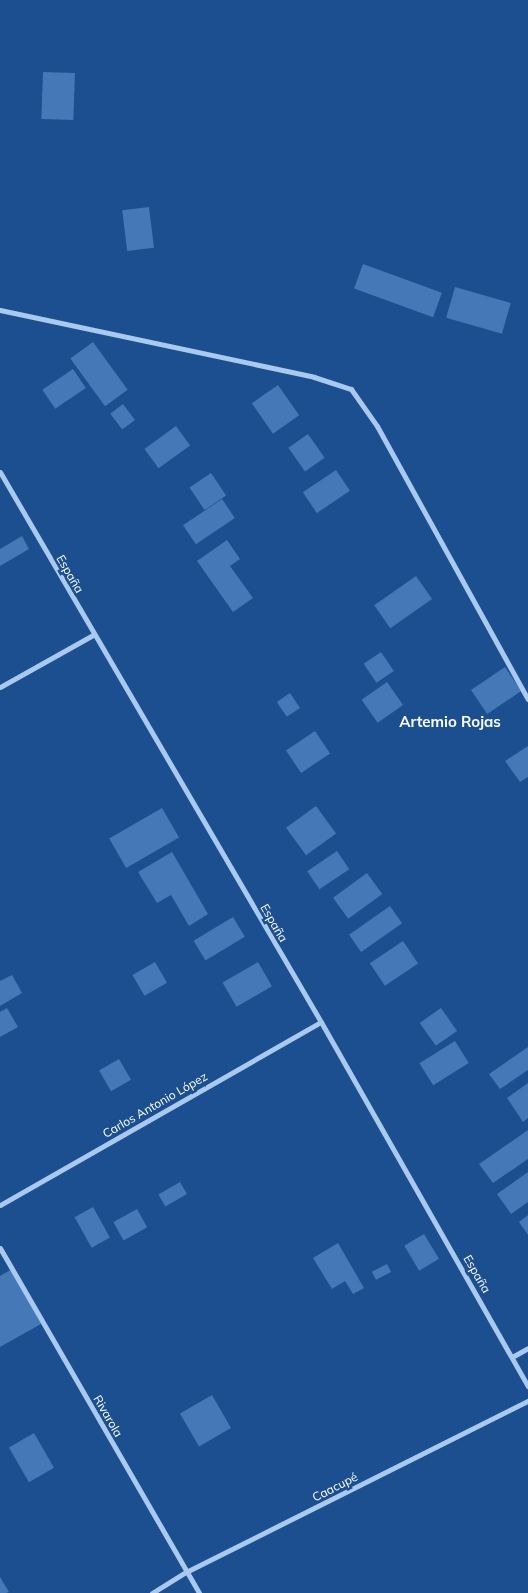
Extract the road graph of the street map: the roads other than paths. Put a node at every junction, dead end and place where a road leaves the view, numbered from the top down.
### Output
1 (0, 310) edge
2 (0, 472) edge
3 (93, 635) junction
4 (0, 687) edge
5 (528, 699) edge
6 (321, 1022) junction
7 (0, 1205) edge
8 (0, 1248) edge
9 (528, 1348) edge
10 (512, 1357) junction
11 (528, 1386) edge
12 (528, 1401) edge
13 (186, 1572) junction
14 (152, 1593) edge
15 (199, 1593) edge

1 - 5 street
2 - 3 street, España
3 - 4 street
3 - 6 street, España
6 - 7 street, Carlos Antonio López
6 - 10 street, España
8 - 13 street, Rivarola
9 - 10 street
10 - 11 street, España
12 - 13 street, Caacupé
13 - 14 street, Caacupé
13 - 15 street, Rivarola

